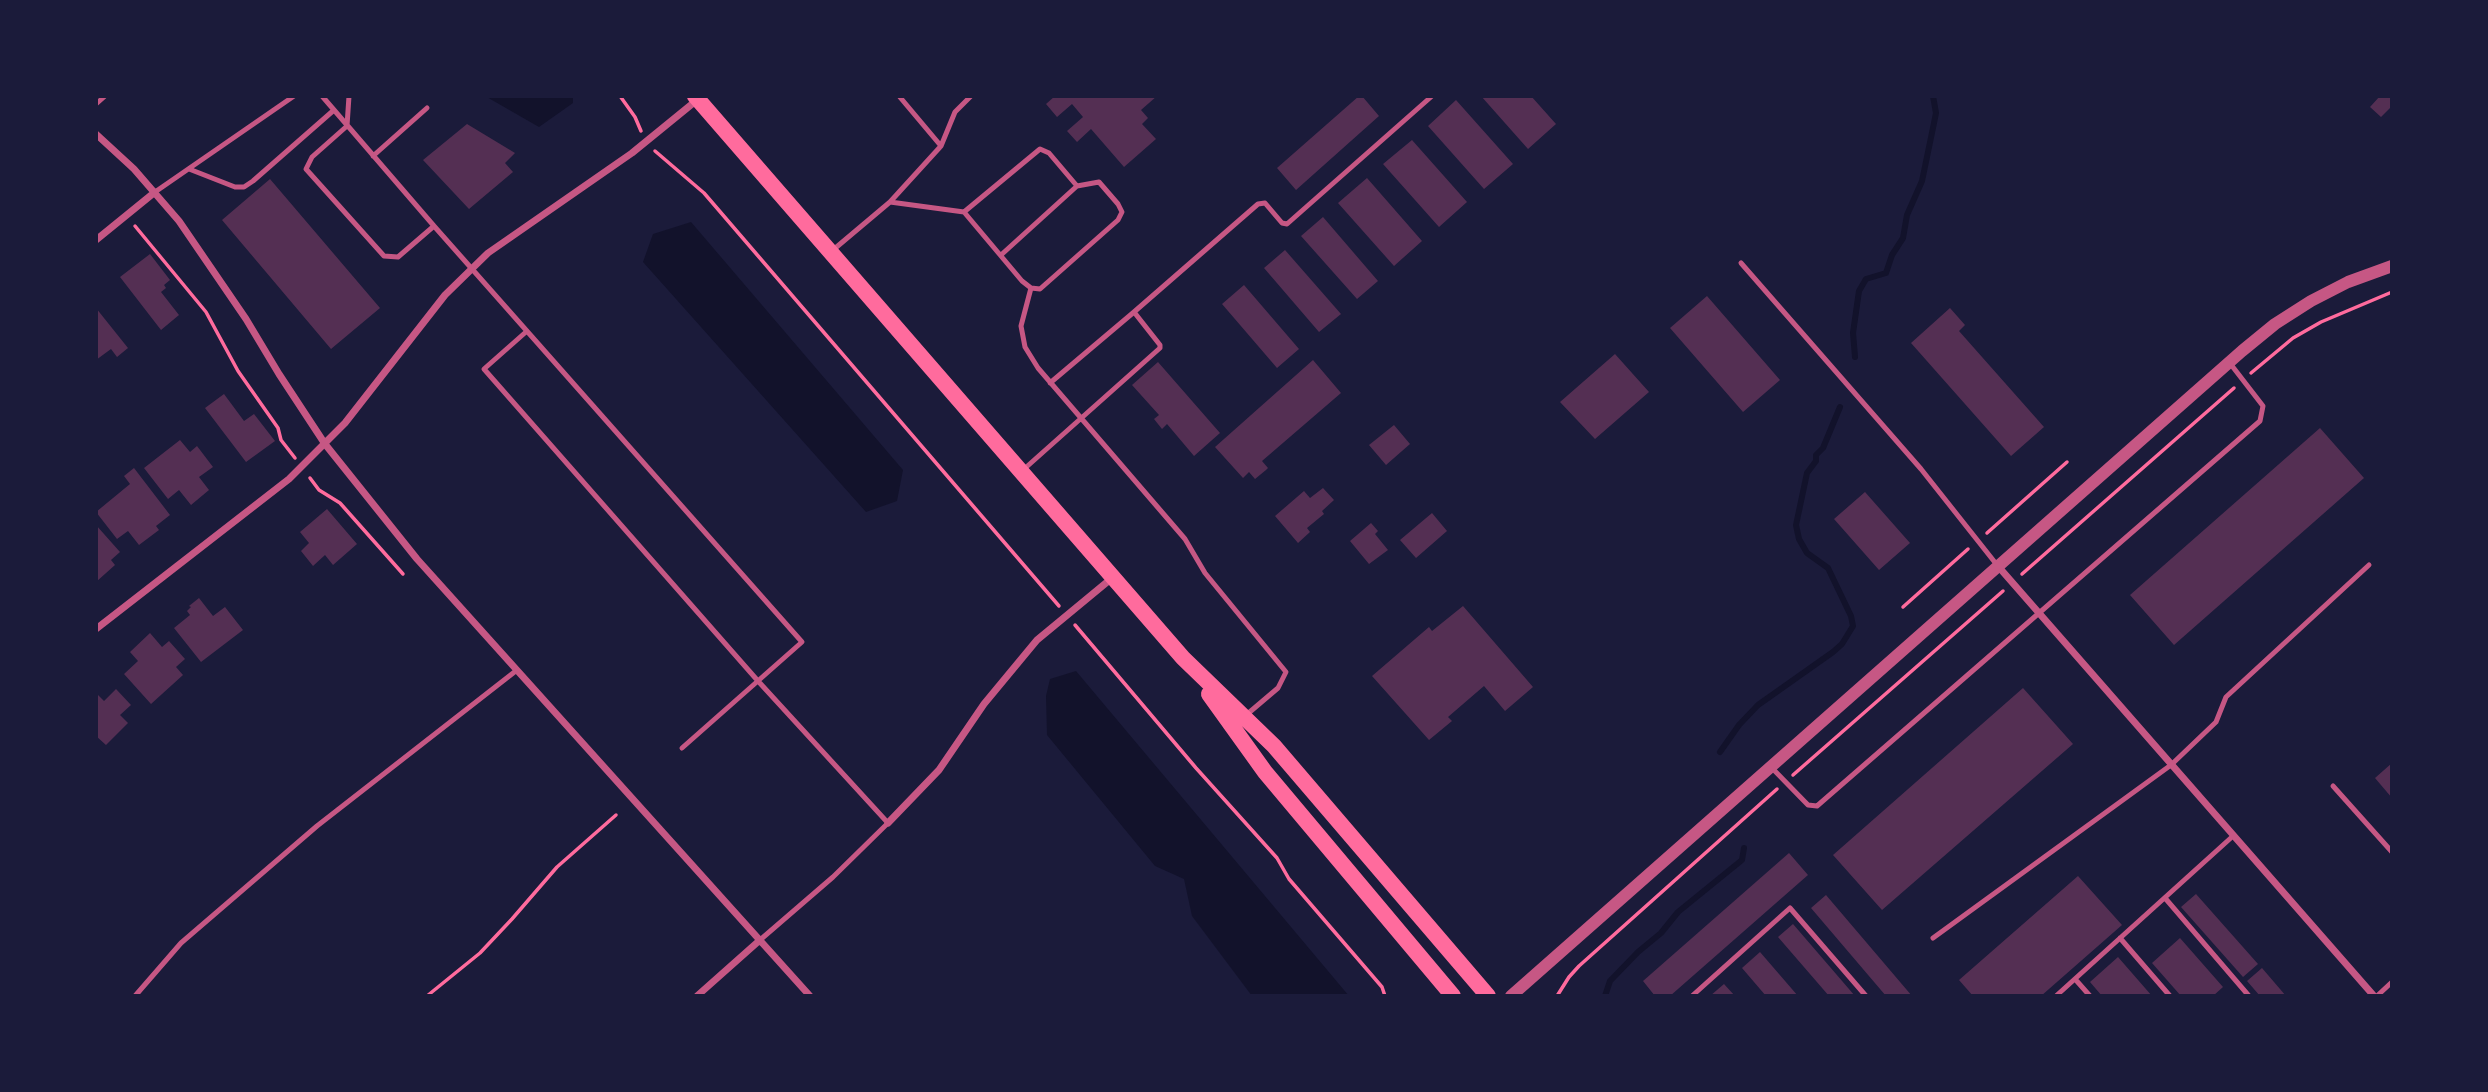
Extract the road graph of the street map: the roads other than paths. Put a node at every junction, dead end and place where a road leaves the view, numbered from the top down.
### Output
1 (105, 96) edge
2 (294, 96) edge
3 (322, 96) edge
4 (349, 96) edge
5 (899, 96) edge
6 (971, 96) edge
7 (1432, 96) edge
8 (697, 98) edge
9 (96, 104) edge
10 (427, 108) dead end
11 (334, 110) junction
12 (347, 126) junction
13 (96, 134) edge
14 (941, 146) junction
15 (373, 156) junction
16 (189, 169) junction
17 (1077, 186) junction
18 (155, 192) junction
19 (890, 202) junction
20 (964, 212) junction
21 (434, 226) junction
22 (96, 240) edge
23 (831, 252) junction
24 (1001, 255) junction
25 (1741, 263) dead end
26 (2392, 266) edge
27 (472, 268) junction
28 (1031, 288) junction
29 (1134, 312) junction
30 (527, 331) junction
31 (2229, 362) junction
32 (1050, 383) junction
33 (1080, 419) junction
34 (325, 444) junction
35 (1021, 472) junction
36 (1997, 565) junction
37 (2369, 565) dead end
38 (1112, 577) junction
39 (2038, 612) junction
40 (96, 629) edge
41 (1183, 658) junction
42 (517, 670) junction
43 (758, 681) junction
44 (1244, 718) junction
45 (681, 748) dead end
46 (2171, 765) junction
47 (1770, 766) junction
48 (2333, 786) dead end
49 (888, 824) junction
50 (2232, 836) junction
51 (2392, 852) edge
52 (2165, 898) junction
53 (1933, 938) dead end
54 (2120, 938) junction
55 (760, 940) junction
56 (2075, 979) junction
57 (2392, 982) edge
58 (135, 996) edge
59 (697, 996) edge
60 (810, 996) edge
61 (1453, 996) edge
62 (1488, 996) edge
63 (1511, 996) edge
64 (1692, 996) edge
65 (1866, 996) edge
66 (2056, 996) edge
67 (2090, 996) edge
68 (2170, 996) edge
69 (2249, 996) edge
70 (2375, 996) edge

1 - 9 lane
2 - 16 lane
3 - 11 lane
4 - 12 lane
5 - 14 lane
6 - 14 lane
7 - 29 lane
8 - 23 main road
8 - 27 street
10 - 15 lane
11 - 12 lane
11 - 16 lane
12 - 15 lane
12 - 21 lane
13 - 18 street
14 - 19 lane
15 - 21 lane
16 - 18 lane
17 - 20 lane
17 - 24 lane
17 - 28 lane
18 - 22 street
18 - 34 street
19 - 20 lane
19 - 23 lane
20 - 24 lane
21 - 27 lane
23 - 35 main road
24 - 28 lane
25 - 36 lane
26 - 31 street
27 - 30 lane
27 - 34 street
28 - 32 lane
29 - 32 lane
29 - 33 lane
30 - 43 lane
30 - 43 lane
31 - 36 street
31 - 39 lane
32 - 33 lane
33 - 35 lane
33 - 44 lane
34 - 40 street
34 - 42 street
35 - 38 main road
36 - 39 street
36 - 47 street
37 - 46 lane
38 - 41 main road
38 - 49 street
39 - 46 street
39 - 47 lane
41 - 44 main road
41 - 61 main road
42 - 55 street
42 - 58 lane
43 - 45 lane
43 - 49 lane
44 - 62 main road
46 - 50 street
46 - 53 lane
47 - 63 street
48 - 51 lane
49 - 55 lane
50 - 52 lane
50 - 70 street
52 - 54 lane
52 - 69 lane
54 - 56 lane
54 - 68 lane
55 - 59 street
55 - 60 street
56 - 66 lane
56 - 67 lane
57 - 70 lane
64 - 65 lane

